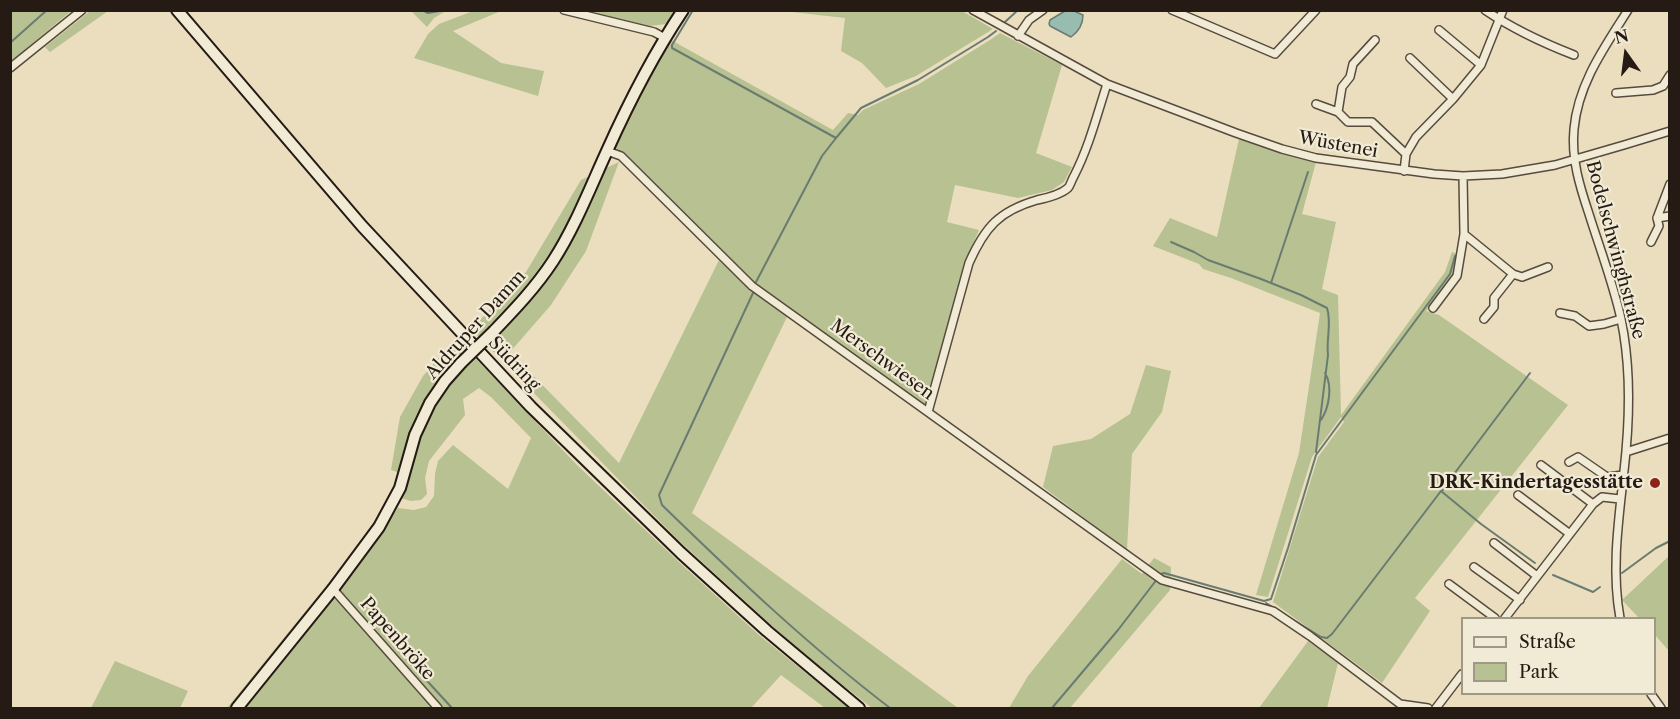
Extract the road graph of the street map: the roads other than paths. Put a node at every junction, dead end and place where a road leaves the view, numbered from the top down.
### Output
1 (82, 10) edge
2 (177, 10) edge
3 (564, 10) edge
4 (683, 10) edge
5 (974, 10) edge
6 (1043, 10) edge
7 (1172, 10) edge
8 (1316, 10) edge
9 (1485, 10) edge
10 (1503, 10) edge
11 (1628, 10) edge
12 (1500, 20) junction
13 (1439, 30) dead end
14 (1018, 36) junction
15 (665, 38) junction
16 (1376, 40) dead end
17 (1574, 55) dead end
18 (1410, 58) dead end
19 (1481, 65) junction
20 (10, 68) edge
21 (1670, 75) edge
22 (1107, 84) junction
23 (1616, 93) dead end
24 (1453, 99) junction
25 (1316, 104) dead end
26 (1338, 112) junction
27 (1670, 131) edge
28 (607, 151) junction
29 (1406, 154) junction
30 (1574, 160) junction
31 (1404, 171) junction
32 (1462, 176) junction
33 (1670, 184) edge
34 (1670, 216) edge
35 (1657, 218) junction
36 (1464, 234) junction
37 (1651, 242) dead end
38 (1548, 267) dead end
39 (1512, 274) junction
40 (1433, 308) dead end
41 (1560, 313) dead end
42 (1484, 319) dead end
43 (1621, 319) junction
44 (928, 412) junction
45 (1670, 438) edge
46 (1626, 452) junction
47 (1569, 462) dead end
48 (1541, 465) dead end
49 (1623, 475) junction
50 (1518, 495) dead end
51 (1620, 499) junction
52 (1593, 504) junction
53 (1570, 534) junction
54 (1494, 543) dead end
55 (1474, 567) dead end
56 (1537, 576) junction
57 (1449, 584) dead end
58 (333, 589) junction
59 (1520, 600) junction
60 (1494, 617) edge
61 (1506, 617) edge
62 (1620, 617) edge
63 (1461, 675) edge
64 (1652, 695) edge
65 (1398, 706) edge
66 (237, 708) edge
67 (438, 708) edge
68 (859, 708) edge
69 (1428, 708) edge
70 (1436, 708) edge
71 (1660, 708) edge

1 - 20 street
2 - 68 main road, Südring
3 - 15 street
4 - 15 main road, Aldruper Damm
5 - 14 street, Wüstenei
6 - 14 street
7 - 8 street
9 - 12 street
10 - 12 street
11 - 30 street, Bodelschwinghstraße
12 - 17 street
12 - 19 street
13 - 19 street
14 - 22 street, Wüstenei
15 - 28 main road, Aldruper Damm
16 - 26 street
18 - 24 street
19 - 24 street
21 - 23 street
22 - 31 street, Wüstenei
22 - 44 street
24 - 29 street
25 - 26 street
26 - 29 street
27 - 30 street, Wüstenei
28 - 44 street, Merschwiesen
28 - 58 main road, Aldruper Damm, bridge
29 - 31 street
30 - 32 street, Wüstenei
30 - 43 street, Bodelschwinghstraße
31 - 32 street, Wüstenei
32 - 36 street
33 - 35 street
34 - 35 street
35 - 37 street
36 - 39 street
36 - 40 street
38 - 39 street
39 - 42 street
41 - 43 street
43 - 46 street, Bodelschwinghstraße
44 - 65 street, Merschwiesen
45 - 46 street
46 - 49 street, Bodelschwinghstraße
47 - 49 street
48 - 52 street
49 - 51 street, Bodelschwinghstraße
50 - 53 street
51 - 52 street
51 - 62 street, Bodelschwinghstraße
52 - 53 street
53 - 56 street
54 - 56 street
55 - 59 street
56 - 59 street
57 - 60 street
58 - 66 main road, Aldruper Damm
58 - 67 street, Papenbröke
59 - 61 street
63 - 70 street
64 - 71 street
65 - 69 street

